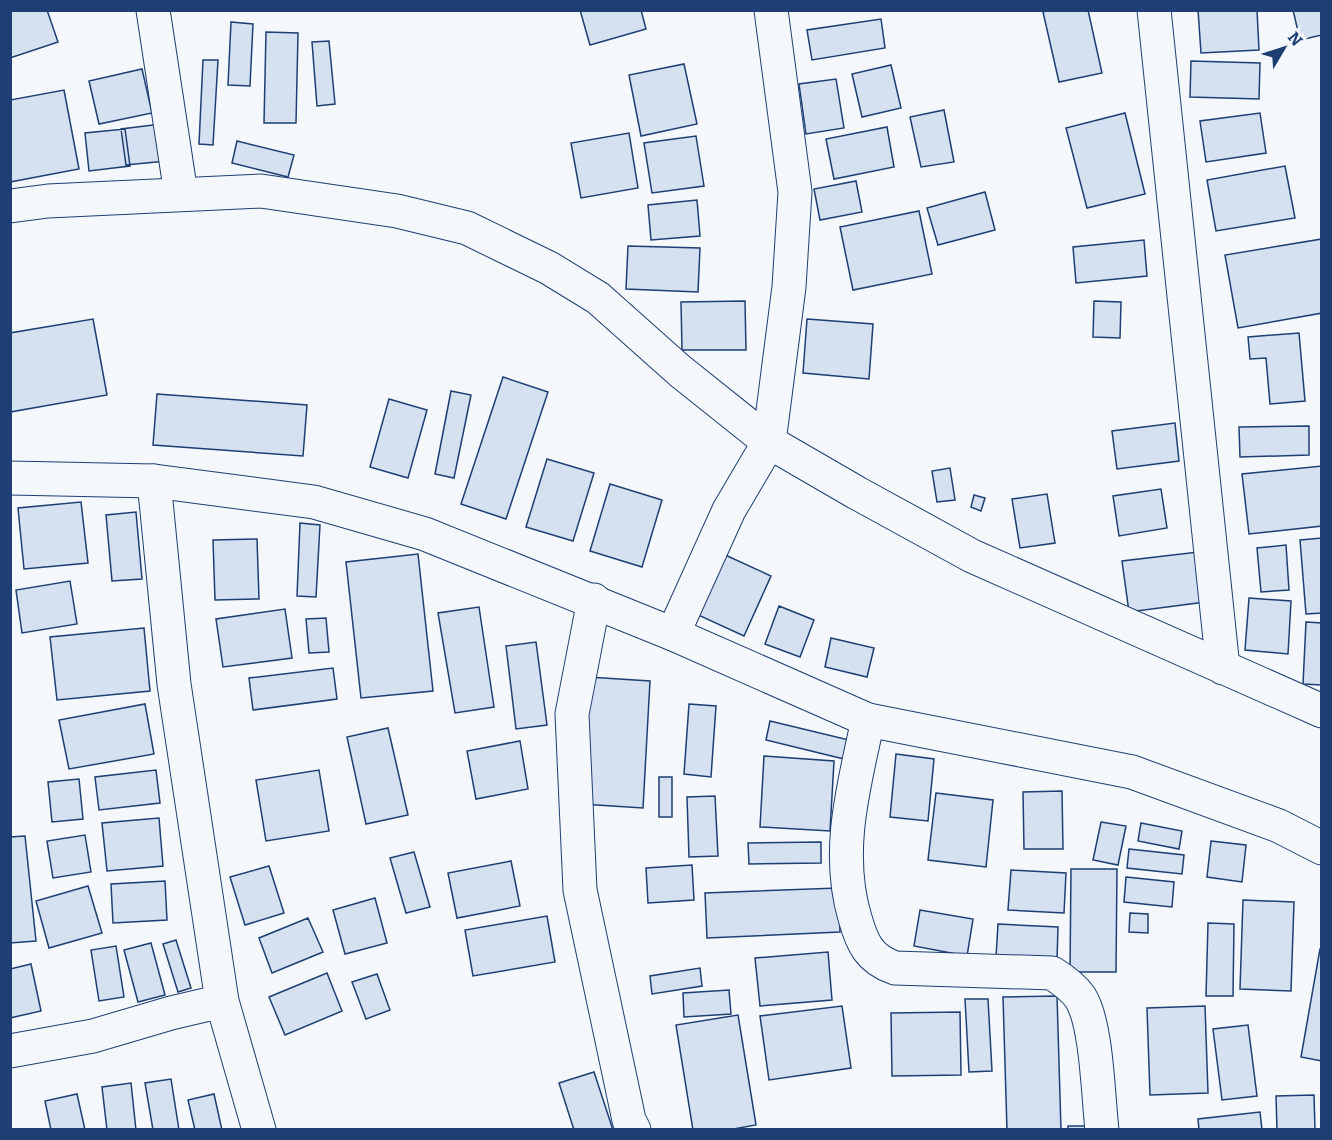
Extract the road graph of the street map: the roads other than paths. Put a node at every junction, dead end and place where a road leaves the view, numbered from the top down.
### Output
1 (153, 10) edge
2 (771, 10) edge
3 (1154, 10) edge
4 (181, 194) junction
5 (10, 206) edge
6 (763, 453) junction
7 (10, 478) edge
8 (154, 481) junction
9 (594, 600) junction
10 (673, 633) junction
11 (1223, 668) junction
12 (1322, 711) edge
13 (868, 720) junction
14 (1322, 848) edge
15 (222, 1001) junction
16 (10, 1051) edge
17 (259, 1130) edge
18 (634, 1130) edge
19 (1102, 1130) edge

1 - 4 street
2 - 6 street
3 - 11 street
4 - 5 street
4 - 6 street
6 - 10 street
6 - 11 street
7 - 8 street
8 - 9 street
8 - 15 street
9 - 10 street
9 - 18 street
10 - 13 street
11 - 12 street
13 - 14 street
13 - 19 street
15 - 16 street
15 - 17 street

